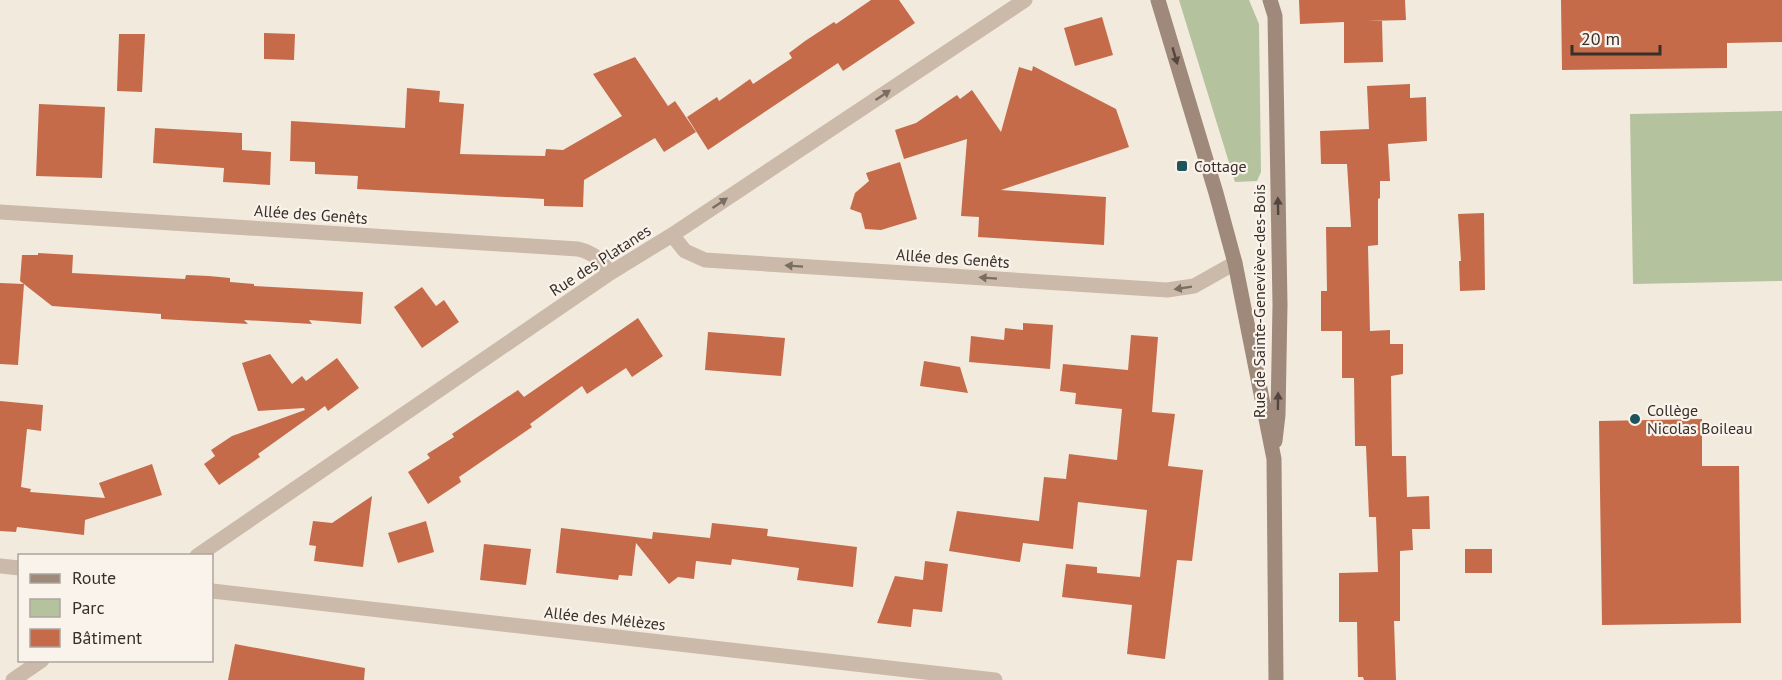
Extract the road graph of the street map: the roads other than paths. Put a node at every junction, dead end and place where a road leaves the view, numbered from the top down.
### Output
1 (1025, 0) edge
2 (1158, 0) edge
3 (1270, 0) edge
4 (0, 212) edge
5 (672, 235) junction
6 (1235, 263) junction
7 (610, 273) junction
8 (1274, 459) junction
9 (198, 554) edge
10 (0, 566) edge
11 (18, 568) edge
12 (213, 591) edge
13 (39, 662) edge
14 (904, 675) edge
15 (13, 680) edge
16 (995, 680) edge
17 (1276, 680) edge

5 -> 1 street, Rue des Platanes
2 -> 6 main road
8 -> 3 main road, Rue de Sainte-Geneviève-des-Bois
4 - 7 street, Allée des Genêts
6 -> 5 street, Allée des Genêts
5 - 7 street, Rue des Platanes
6 - 8 main road
7 - 9 street, Rue des Platanes
8 - 17 main road
10 - 11 street
12 - 14 street, Allée des Mélèzes
13 - 15 street
14 - 16 street, Allée des Mélèzes

